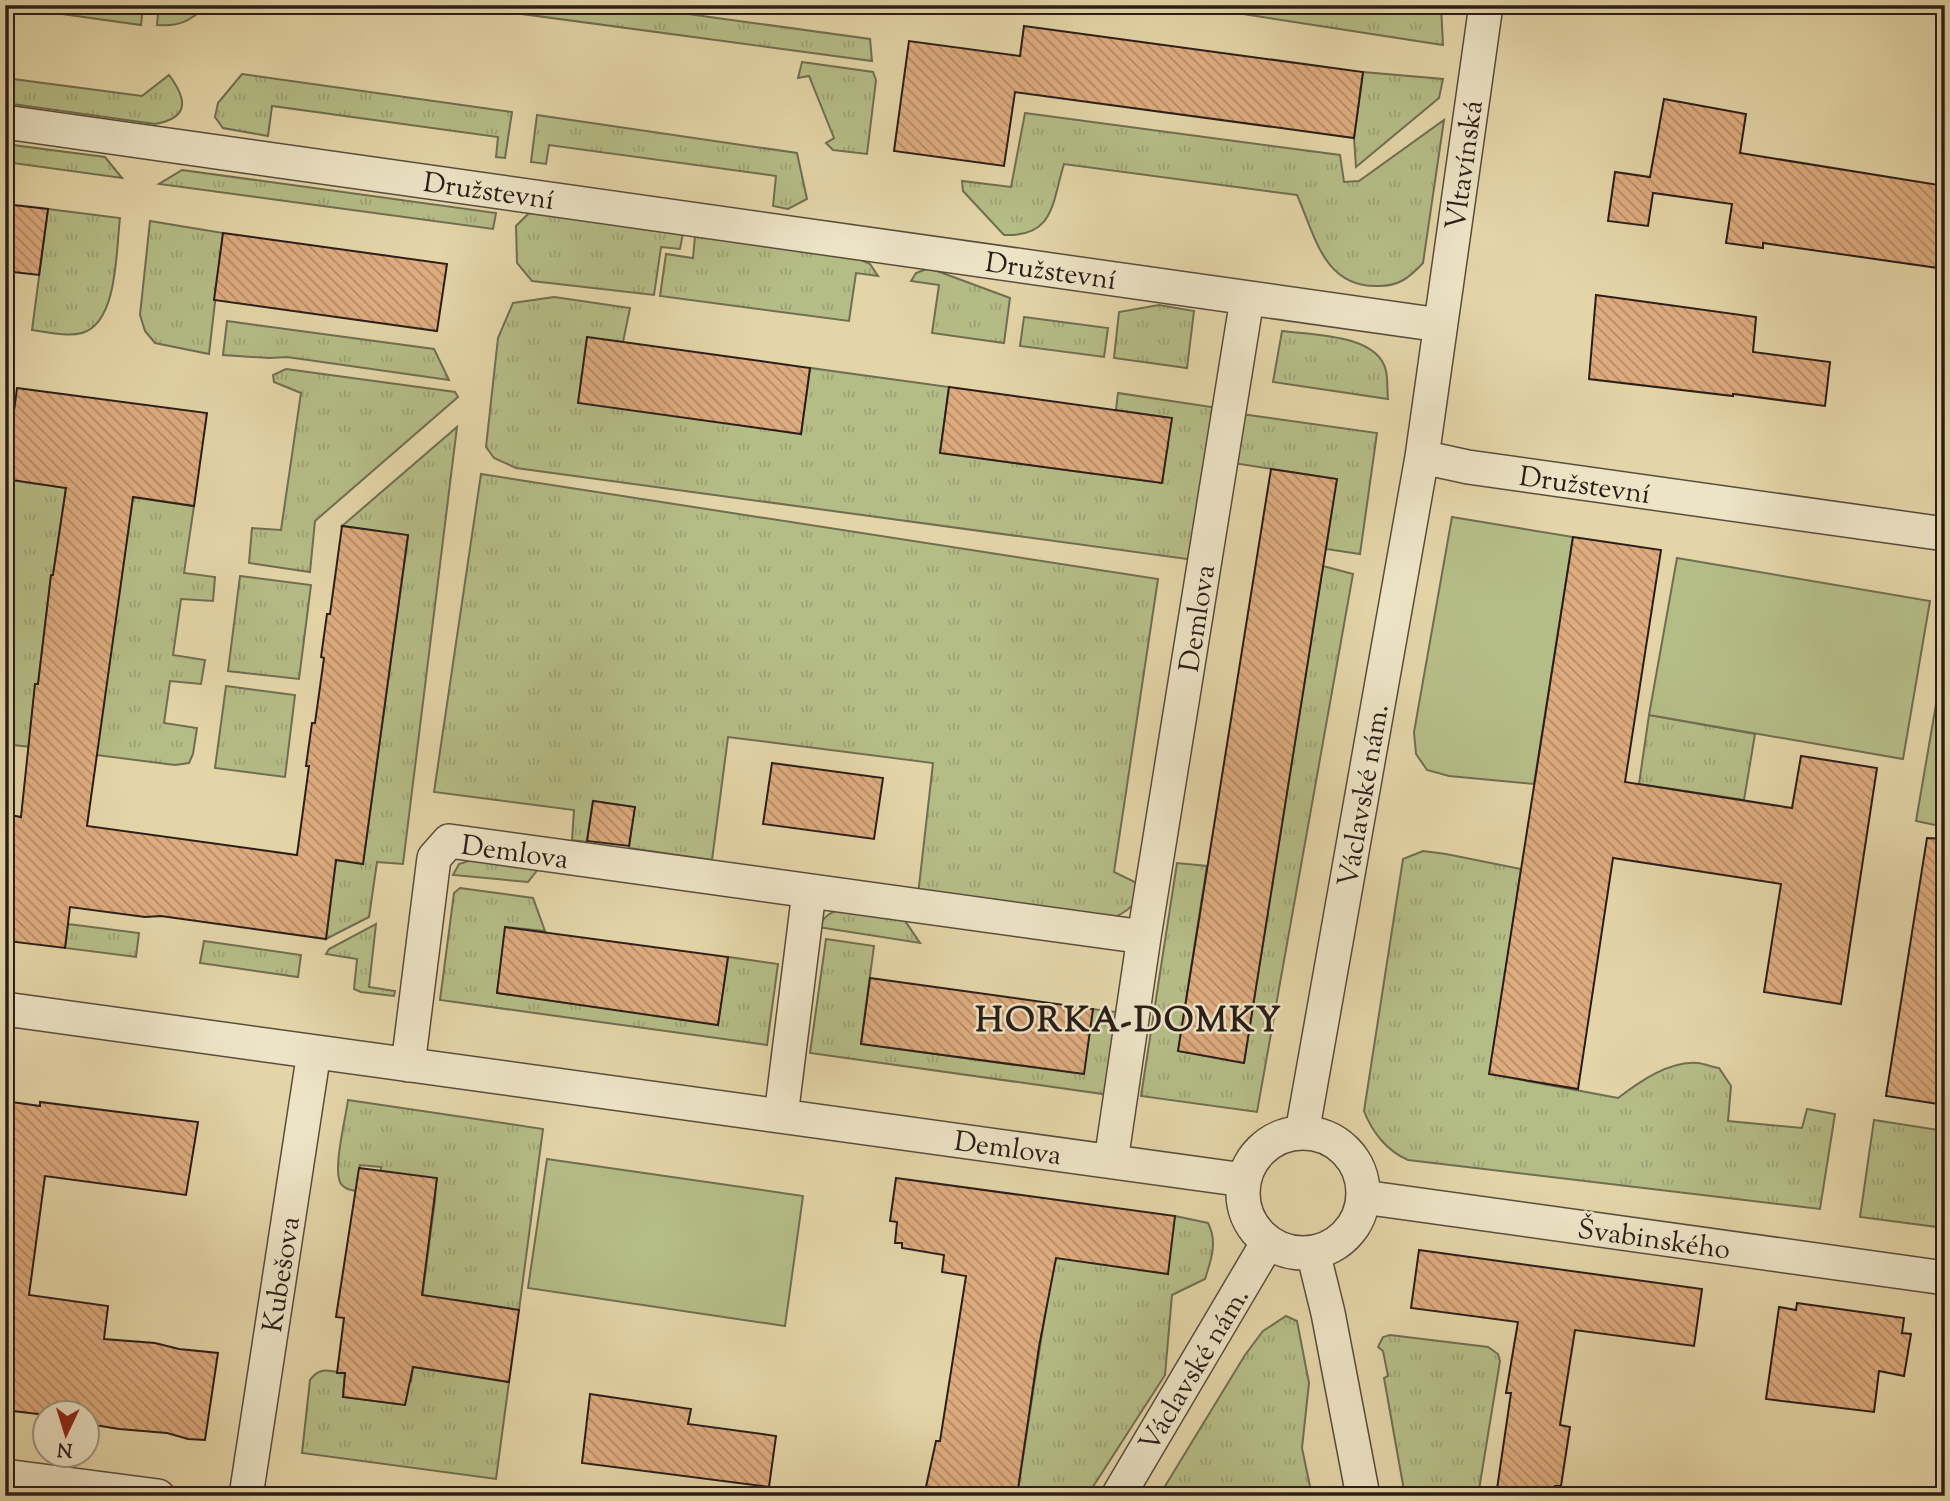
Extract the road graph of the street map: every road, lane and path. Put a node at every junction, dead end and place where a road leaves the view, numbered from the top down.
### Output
1 (1486, 5) edge
2 (5, 122) edge
3 (1247, 299) junction
4 (1440, 325) junction
5 (1422, 457) junction
6 (1945, 534) edge
7 (809, 892) junction
8 (1144, 937) junction
9 (5, 1009) edge
10 (314, 1052) junction
11 (408, 1065) junction
12 (780, 1116) junction
13 (1302, 1133) junction
14 (1111, 1161) junction
15 (1244, 1180) junction
16 (1363, 1197) junction
17 (1268, 1242) junction
18 (1313, 1252) junction
19 (1945, 1278) edge
20 (5, 1476) edge
21 (158, 1496) edge
22 (246, 1496) edge
23 (1118, 1496) edge
24 (1363, 1496) edge

1 - 4 street, Vltavínská
2 - 3 street, Družstevní
3 - 4 street, Družstevní
3 - 8 street, Demlova
4 - 5 street
5 - 6 street, Družstevní
5 - 13 street, Václavské nám.
7 - 8 street, Demlova
7 - 11 street, Demlova
7 - 12 street
8 - 14 street, Demlova
9 - 10 street, Demlova
10 - 11 street, Demlova
10 - 22 street, Kubešova
11 - 12 street, Demlova
12 - 14 street, Demlova
13 - 15 street
13 - 16 street
14 - 15 street, Demlova
15 - 17 street
16 - 18 street
16 - 19 street, Švabinského
17 - 18 street
17 - 23 street, Václavské nám.
18 - 24 street
20 - 21 street

